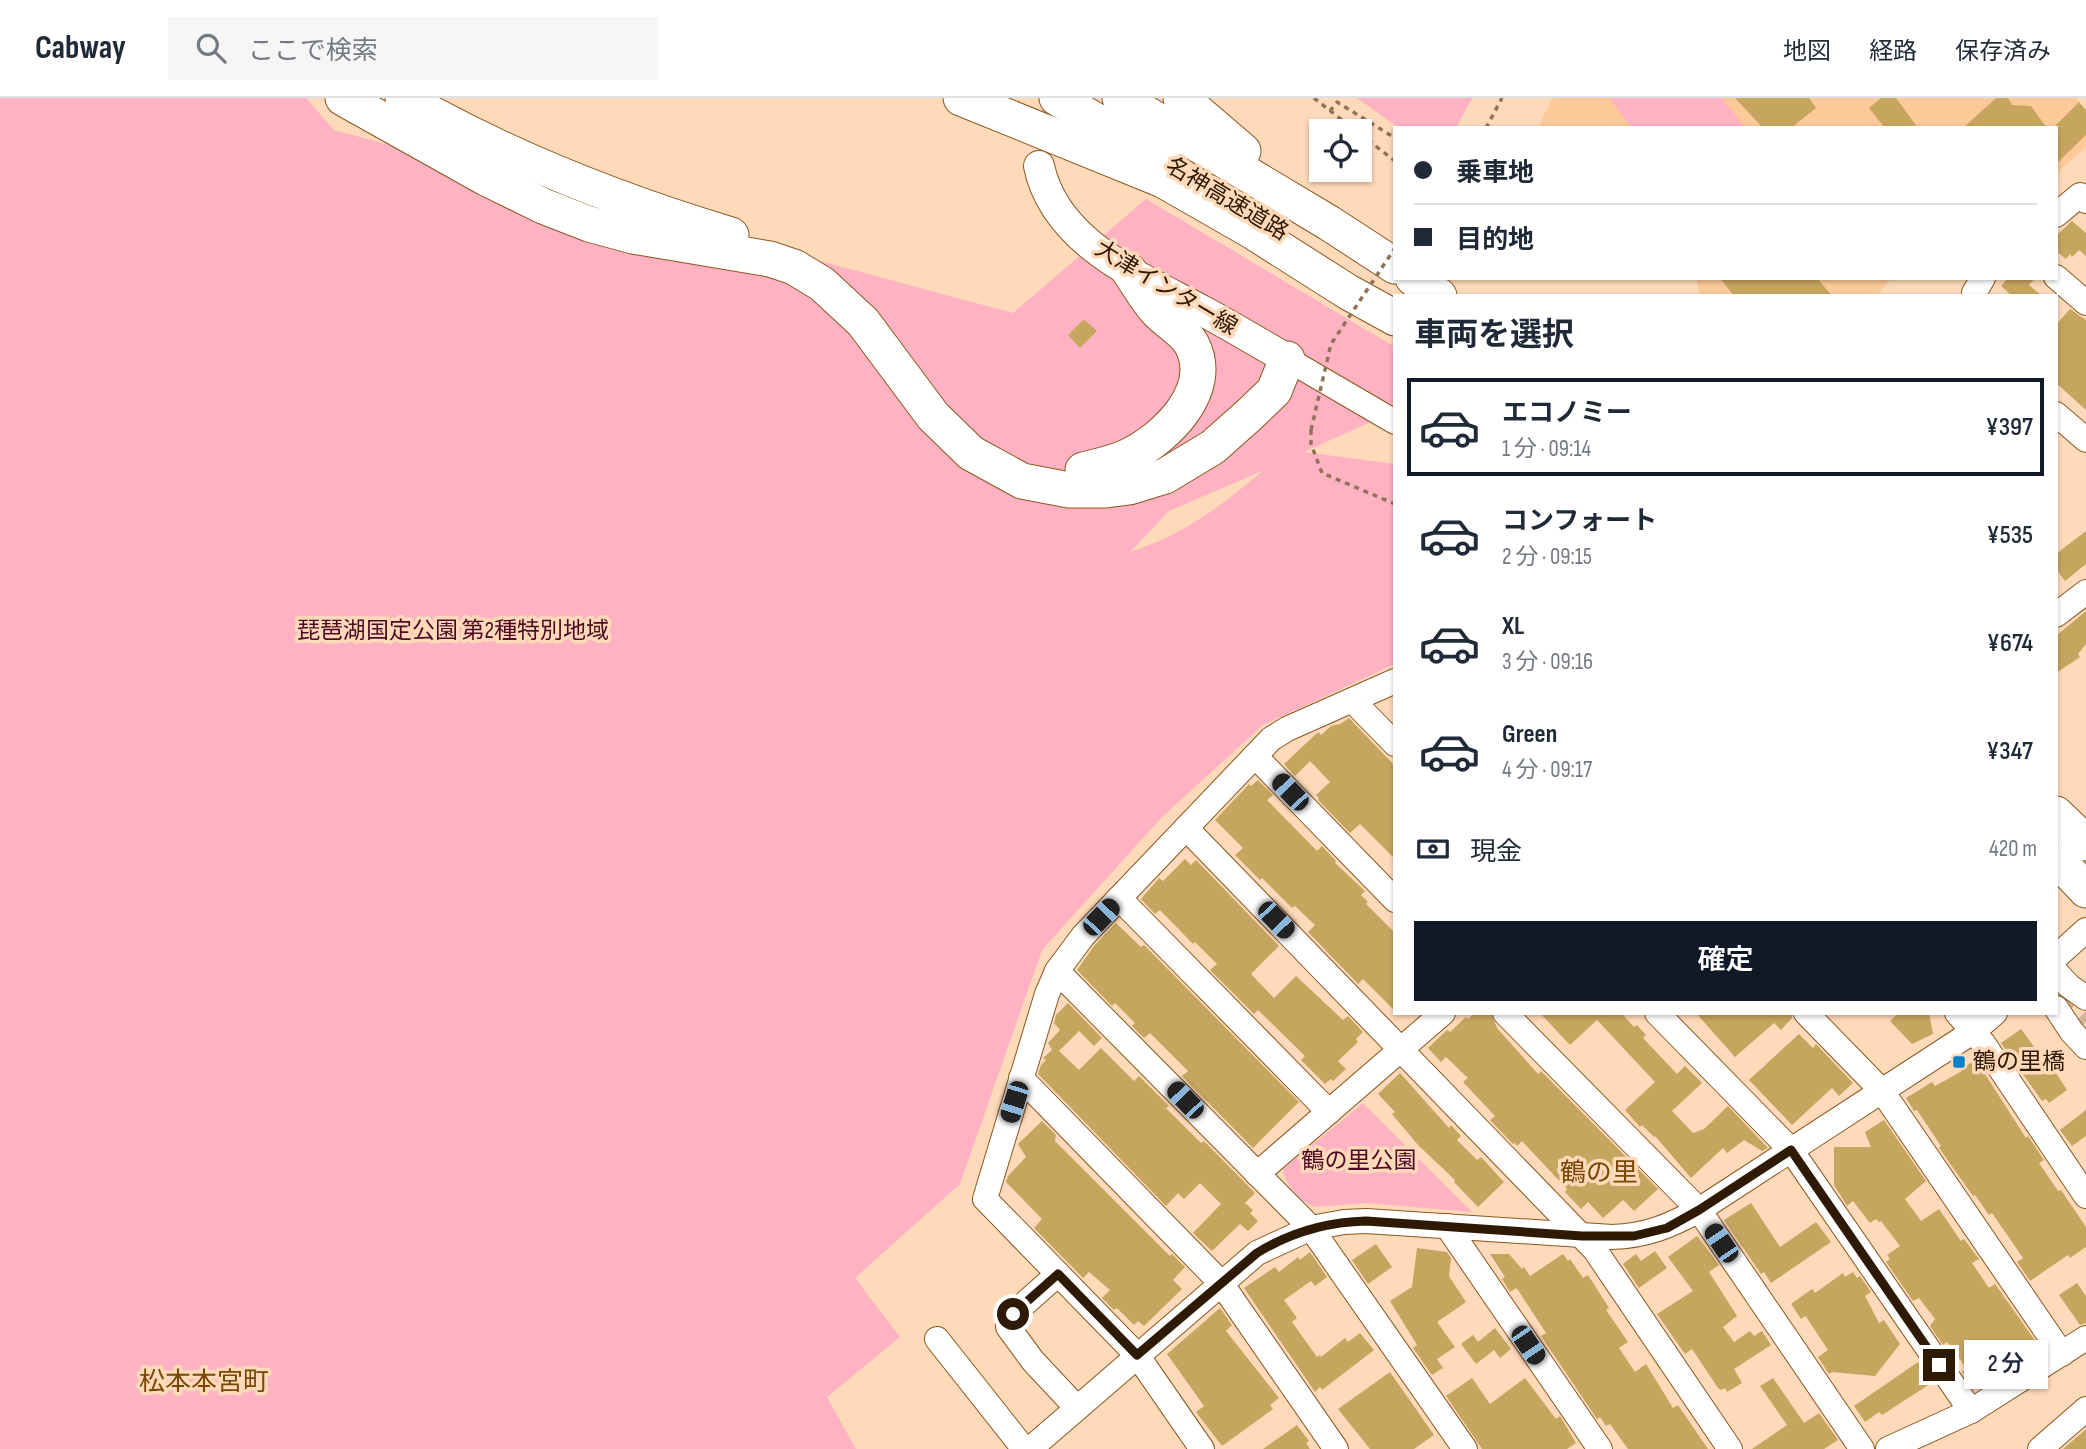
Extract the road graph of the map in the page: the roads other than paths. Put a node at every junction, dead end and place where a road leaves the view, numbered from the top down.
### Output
1 (343, 98) edge
2 (403, 98) edge
3 (953, 98) edge
4 (1057, 98) edge
5 (1120, 98) edge
6 (1181, 98) edge
7 (976, 104) edge
8 (1039, 166) dead end
9 (2086, 201) edge
10 (2058, 213) edge
11 (1329, 223) junction
12 (1393, 265) edge
13 (1129, 271) junction
14 (2058, 279) edge
15 (1416, 280) edge
16 (1436, 294) edge
17 (2086, 303) edge
18 (1393, 304) edge
19 (1393, 317) edge
20 (1287, 359) junction
21 (2058, 416) edge
22 (1393, 421) edge
23 (2086, 440) edge
24 (1083, 470) junction
25 (2086, 592) edge
26 (2058, 613) edge
27 (1393, 682) edge
28 (1353, 701) junction
29 (1393, 742) edge
30 (1255, 756) junction
31 (2058, 816) edge
32 (1186, 828) junction
33 (2086, 844) edge
34 (2058, 860) edge
35 (2086, 890) edge
36 (1119, 898) junction
37 (1393, 898) edge
38 (2086, 930) edge
39 (2062, 952) edge
40 (1057, 971) junction
41 (2058, 974) edge
42 (2086, 998) edge
43 (2058, 1011) edge
44 (1441, 1015) edge
45 (1508, 1015) edge
46 (1659, 1015) edge
47 (1808, 1015) edge
48 (1959, 1015) edge
49 (1993, 1015) edge
50 (1974, 1031) junction
51 (2086, 1047) edge
52 (1402, 1049) junction
53 (1021, 1078) junction
54 (1882, 1091) junction
55 (1329, 1112) junction
56 (1791, 1150) junction
57 (1258, 1174) junction
58 (2086, 1196) edge
59 (1699, 1210) junction
60 (1447, 1226) junction
61 (1311, 1228) junction
62 (1582, 1236) junction
63 (1058, 1274) junction
64 (1221, 1283) junction
65 (2086, 1338) edge
66 (937, 1339) dead end
67 (2062, 1354) junction
68 (1137, 1355) junction
69 (1077, 1408) junction
70 (2086, 1409) edge
71 (1971, 1411) junction
72 (1024, 1449) edge
73 (1030, 1449) edge
74 (1202, 1449) edge
75 (1336, 1449) edge
76 (1465, 1449) edge
77 (1600, 1449) edge
78 (1730, 1449) edge
79 (1862, 1449) edge
80 (1888, 1449) edge
81 (2040, 1449) edge

1 - 20 highway
2 - 24 highway
3 - 7 street
4 - 18 highway, 名神高速道路
5 - 11 highway, 名神高速道路
6 - 11 highway
7 - 19 highway
8 - 13 main road, 大津インター線
9 - 10 street
11 - 12 highway, 名神高速道路
13 - 20 main road, 大津インター線
13 - 24 highway
14 - 17 street
15 - 16 highway
20 - 22 street
20 - 24 highway
21 - 23 street
25 - 26 street
27 - 28 street
28 - 29 street
28 - 30 street
30 - 32 street
30 - 37 street
31 - 33 highway
32 - 36 street
32 - 52 street
34 - 35 highway
36 - 40 street
36 - 55 street
38 - 39 street
40 - 53 street
40 - 57 street
41 - 42 street
43 - 51 street
44 - 52 street
45 - 59 street
46 - 56 street
47 - 54 street
48 - 50 street
49 - 50 street
50 - 54 street
50 - 58 street
52 - 55 street
52 - 62 street
53 - 63 street
53 - 64 street
54 - 56 street
54 - 67 street
55 - 57 street
56 - 59 street
56 - 71 street
57 - 61 street
59 - 62 street
59 - 79 street
60 - 61 street
60 - 62 street
60 - 77 street
61 - 64 street
61 - 76 street
62 - 78 street
63 - 68 street
63 - 69 street
64 - 68 street
64 - 75 street
65 - 67 street
66 - 72 street
67 - 71 street
68 - 69 street
68 - 74 street
69 - 73 street
70 - 81 street
71 - 80 street

